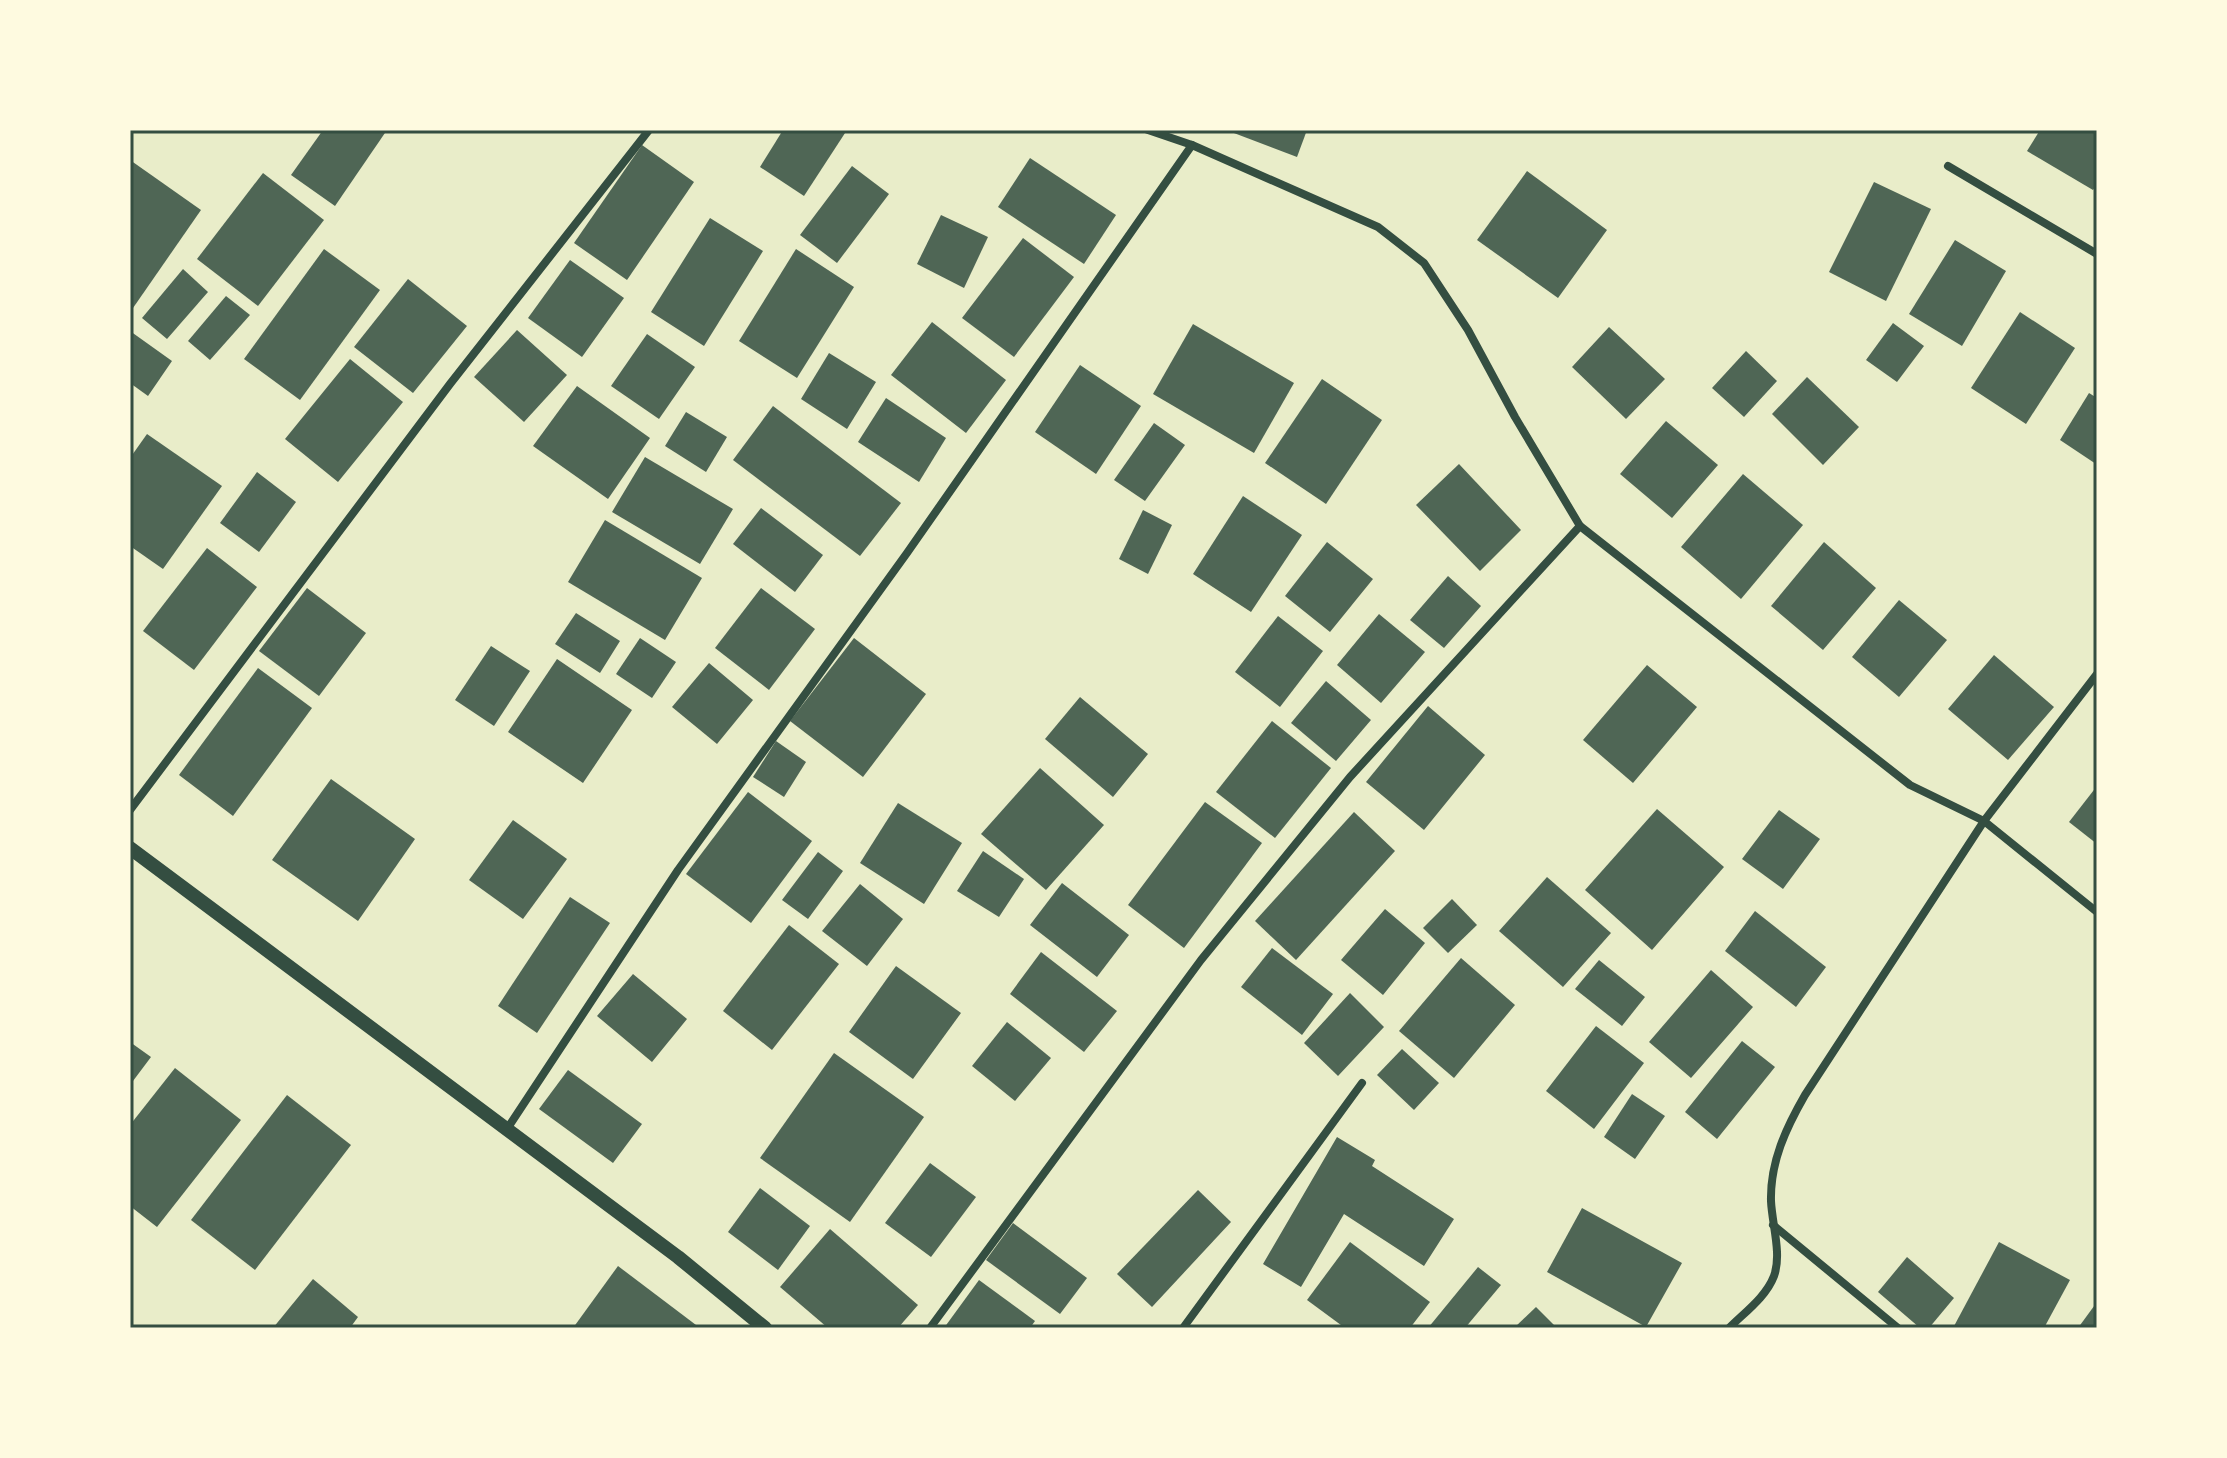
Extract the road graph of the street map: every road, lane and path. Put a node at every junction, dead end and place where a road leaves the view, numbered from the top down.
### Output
1 (649, 130) edge
2 (1148, 130) edge
3 (1192, 145) junction
4 (1948, 166) dead end
5 (2097, 254) edge
6 (1580, 526) junction
7 (2097, 674) edge
8 (130, 810) edge
9 (1984, 821) junction
10 (130, 848) edge
11 (2097, 912) edge
12 (1362, 1083) dead end
13 (507, 1129) junction
14 (1773, 1225) junction
15 (765, 1328) edge
16 (930, 1328) edge
17 (1183, 1328) edge
18 (1729, 1328) edge
19 (1898, 1328) edge

1 - 8 street
2 - 3 street
3 - 6 street
3 - 13 street
4 - 5 street
6 - 9 street
6 - 16 street
7 - 9 street
9 - 11 street
9 - 14 street
10 - 13 street
12 - 17 street
13 - 15 street
14 - 18 street
14 - 19 street

